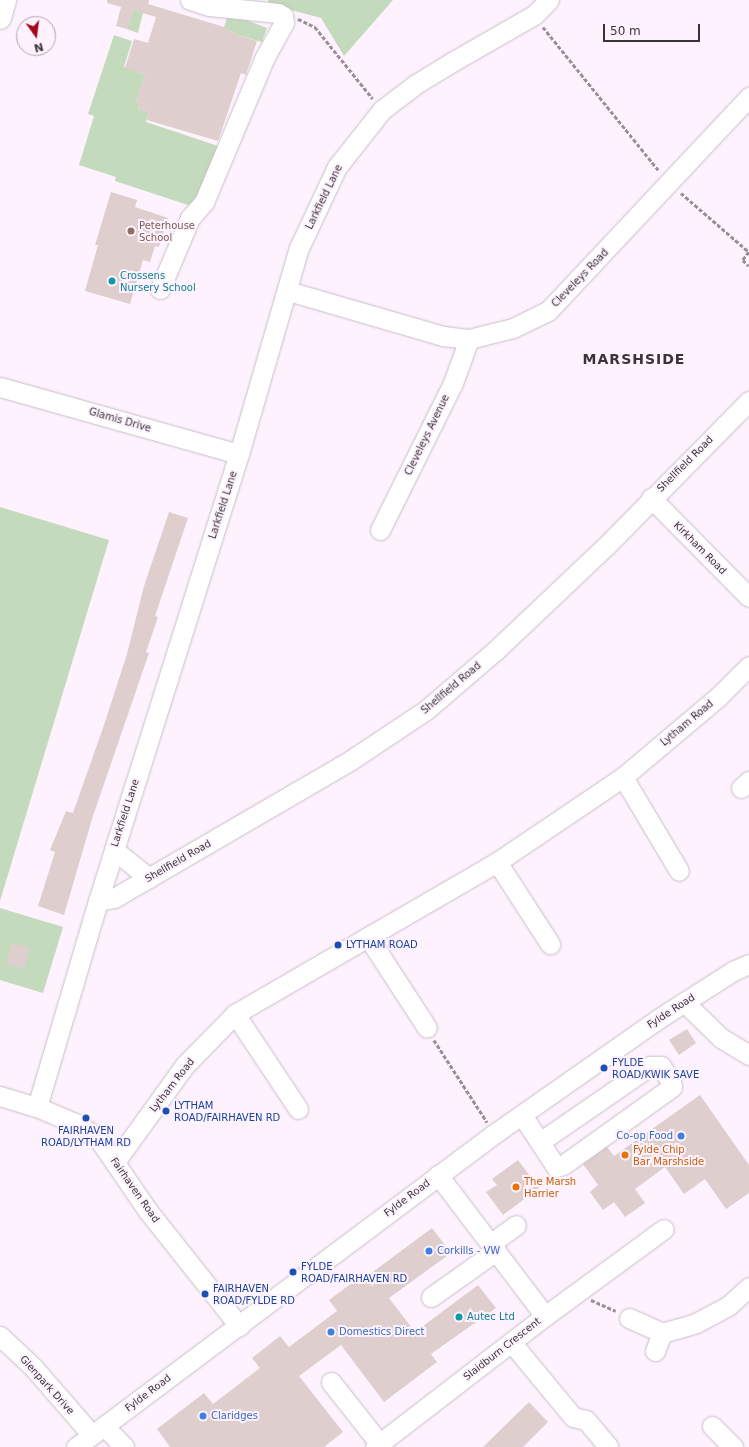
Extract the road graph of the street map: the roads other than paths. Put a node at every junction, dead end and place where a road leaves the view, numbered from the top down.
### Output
1 (5, 0) edge
2 (190, 0) edge
3 (550, 0) edge
4 (0, 18) edge
5 (749, 98) edge
6 (160, 289) dead end
7 (288, 290) junction
8 (469, 339) junction
9 (0, 387) edge
10 (749, 401) edge
11 (239, 454) junction
12 (651, 498) junction
13 (380, 530) dead end
14 (749, 597) edge
15 (749, 666) edge
16 (623, 777) junction
17 (114, 850) junction
18 (497, 862) junction
19 (679, 871) dead end
20 (149, 878) junction
21 (98, 900) junction
22 (368, 937) junction
23 (550, 944) dead end
24 (749, 964) edge
25 (684, 1002) junction
26 (235, 1014) junction
27 (426, 1028) road end
28 (749, 1055) edge
29 (0, 1096) edge
30 (36, 1107) junction
31 (298, 1109) dead end
32 (522, 1115) junction
33 (537, 1138) junction
34 (115, 1162) junction
35 (438, 1175) junction
36 (516, 1224) dead end
37 (664, 1229) dead end
38 (493, 1247) junction
39 (749, 1287) edge
40 (432, 1297) dead end
41 (545, 1316) junction
42 (629, 1318) road end
43 (238, 1326) junction
44 (662, 1333) junction
45 (0, 1336) edge
46 (511, 1342) junction
47 (655, 1351) dead end
48 (331, 1382) dead end
49 (712, 1426) dead end
50 (98, 1430) junction
51 (377, 1445) edge
52 (76, 1447) edge
53 (124, 1447) edge
54 (609, 1447) edge
55 (733, 1447) edge

1 - 4 highway
2 - 6 street
3 - 7 street, Larkfield Lane
5 - 8 street, Cleveleys Road
7 - 8 street, Cleveleys Road
7 - 11 street, Larkfield Lane
8 - 13 street, Cleveleys Avenue
9 - 11 street, Glamis Drive
10 - 12 street, Shellfield Road
11 - 17 street, Larkfield Lane
12 - 14 street, Kirkham Road
12 - 20 street, Shellfield Road
15 - 16 street, Lytham Road
16 - 18 street, Lytham Road
16 - 19 street
17 - 20 street
17 - 21 street, Larkfield Lane
18 - 22 street, Lytham Road
18 - 23 street
20 - 21 street, Shellfield Road
21 - 30 street, Larkfield Lane
22 - 26 street, Lytham Road
22 - 27 street
24 - 25 street, Fylde Road
25 - 28 street
25 - 32 street, Fylde Road
26 - 31 street
26 - 34 street, Lytham Road
29 - 30 street, Fairhaven Road
30 - 34 street, Fairhaven Road
32 - 33 street
32 - 35 street, Fylde Road
33 - 33 street
34 - 43 street, Fairhaven Road
35 - 38 street, Slaidburn Crescent
35 - 43 street, Fylde Road
36 - 38 street
37 - 41 street
38 - 40 street
38 - 41 street, Slaidburn Crescent
39 - 44 street
41 - 46 street, Slaidburn Crescent
42 - 44 street
43 - 50 street, Fylde Road
44 - 47 street
45 - 50 street, Glenpark Drive
46 - 51 street, Slaidburn Crescent
46 - 54 street
48 - 51 street
49 - 55 street
50 - 52 street, Fylde Road
50 - 53 street, Glenpark Drive

